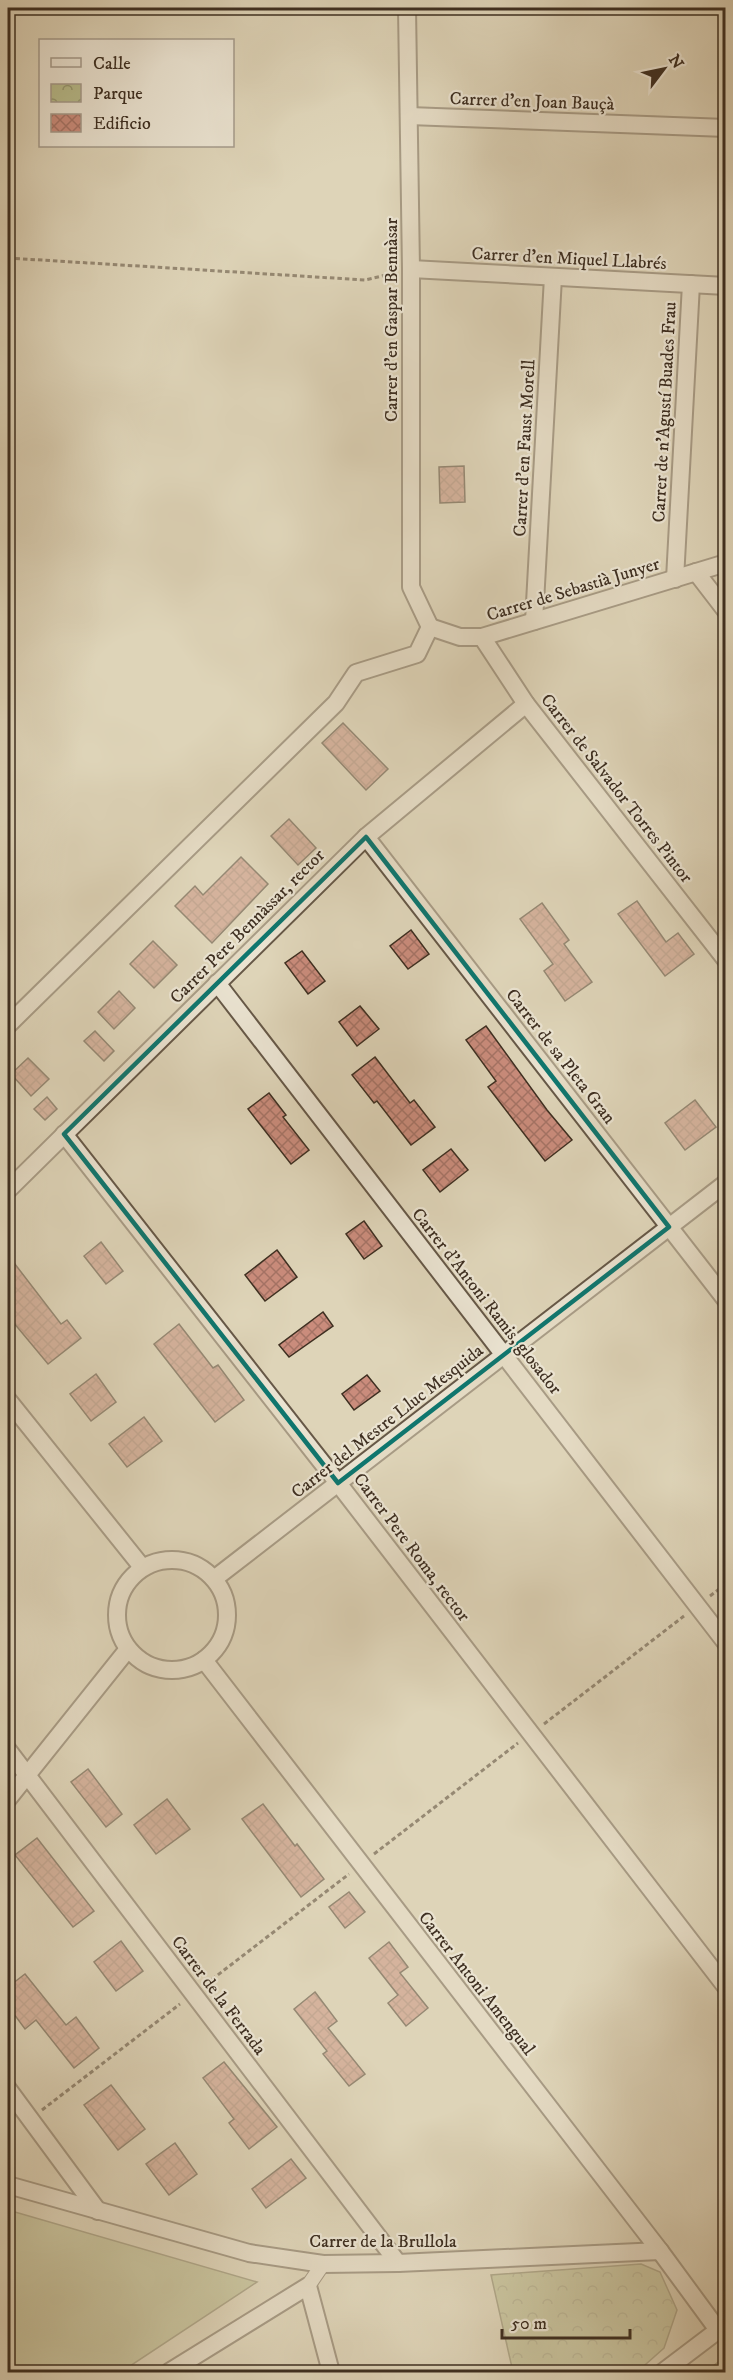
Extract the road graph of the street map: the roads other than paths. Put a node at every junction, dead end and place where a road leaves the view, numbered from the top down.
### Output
1 (407, 8) edge
2 (409, 116) junction
3 (726, 128) edge
4 (411, 269) junction
5 (553, 277) junction
6 (691, 284) junction
7 (726, 286) edge
8 (726, 563) edge
9 (696, 572) junction
10 (675, 579) junction
11 (726, 611) edge
12 (534, 621) junction
13 (430, 627) junction
14 (482, 637) junction
15 (526, 704) junction
16 (366, 837) junction
17 (726, 960) edge
18 (217, 983) junction
19 (8, 1025) edge
20 (64, 1134) junction
21 (726, 1183) edge
22 (8, 1190) edge
23 (669, 1227) junction
24 (726, 1300) edge
25 (503, 1355) junction
26 (8, 1400) edge
27 (338, 1483) junction
28 (142, 1568) junction
29 (214, 1579) junction
30 (726, 1643) edge
31 (128, 1649) junction
32 (204, 1660) junction
33 (8, 1750) edge
34 (27, 1775) junction
35 (8, 1799) edge
36 (726, 1987) edge
37 (8, 2089) edge
38 (8, 2185) edge
39 (98, 2211) junction
40 (660, 2251) junction
41 (398, 2263) junction
42 (323, 2264) junction
43 (308, 2286) junction
44 (722, 2327) edge
45 (169, 2373) edge
46 (331, 2373) edge
47 (663, 2373) edge

1 - 2 street, Carrer d'en Gaspar Bennàsar
2 - 3 street, Carrer d'en Joan Bauçà
2 - 4 street, Carrer d'en Gaspar Bennàsar
4 - 5 street, Carrer d'en Miquel Llabrés
4 - 13 street, Carrer d'en Gaspar Bennàsar
5 - 6 street, Carrer d'en Miquel Llabrés
5 - 12 street, Carrer d'en Faust Morell
6 - 7 street, Carrer d'en Miquel Llabrés
6 - 10 street, Carrer de n'Agustí Buades Frau
8 - 9 street, Carrer de Sebastià Junyer
9 - 10 street, Carrer de Sebastià Junyer
9 - 11 street
10 - 12 street, Carrer de Sebastià Junyer
12 - 14 street, Carrer de Sebastià Junyer
13 - 14 street, Carrer de Sebastià Junyer
13 - 19 street
14 - 15 street, Carrer de Salvador Torres Pintor
15 - 16 street, Carrer Pere Bennàssar, rector
15 - 17 street, Carrer de Salvador Torres Pintor
16 - 18 street, Carrer Pere Bennàssar, rector
16 - 23 street, Carrer de sa Pleta Gran
18 - 20 street, Carrer Pere Bennàssar, rector
18 - 25 street, Carrer d'Antoni Ramis, glosador
20 - 22 street, Carrer Pere Bennàssar, rector
20 - 27 street, Carrer Pere Roma, rector
21 - 23 street, Carrer del Mestre Lluc Mesquida
23 - 24 street, Carrer de sa Pleta Gran
23 - 25 street, Carrer del Mestre Lluc Mesquida
25 - 27 street, Carrer del Mestre Lluc Mesquida
25 - 30 street, Carrer d'Antoni Ramis, glosador
26 - 28 street
27 - 29 street, Carrer del Mestre Lluc Mesquida
27 - 36 street, Carrer Pere Roma, rector
28 - 29 street
28 - 31 street
29 - 32 street
31 - 32 street
31 - 34 street
32 - 40 street, Carrer Antoni Amengual
33 - 34 street, Carrer de la Ferrada
34 - 35 street
34 - 41 street, Carrer de la Ferrada
37 - 39 street
38 - 39 street, Carrer de la Brullola
39 - 42 street, Carrer de la Brullola
40 - 41 street, Carrer de la Brullola
40 - 44 street, Carrer Antoni Amengual
41 - 42 street, Carrer de la Brullola
42 - 43 street
43 - 45 street
43 - 46 street
44 - 47 street

